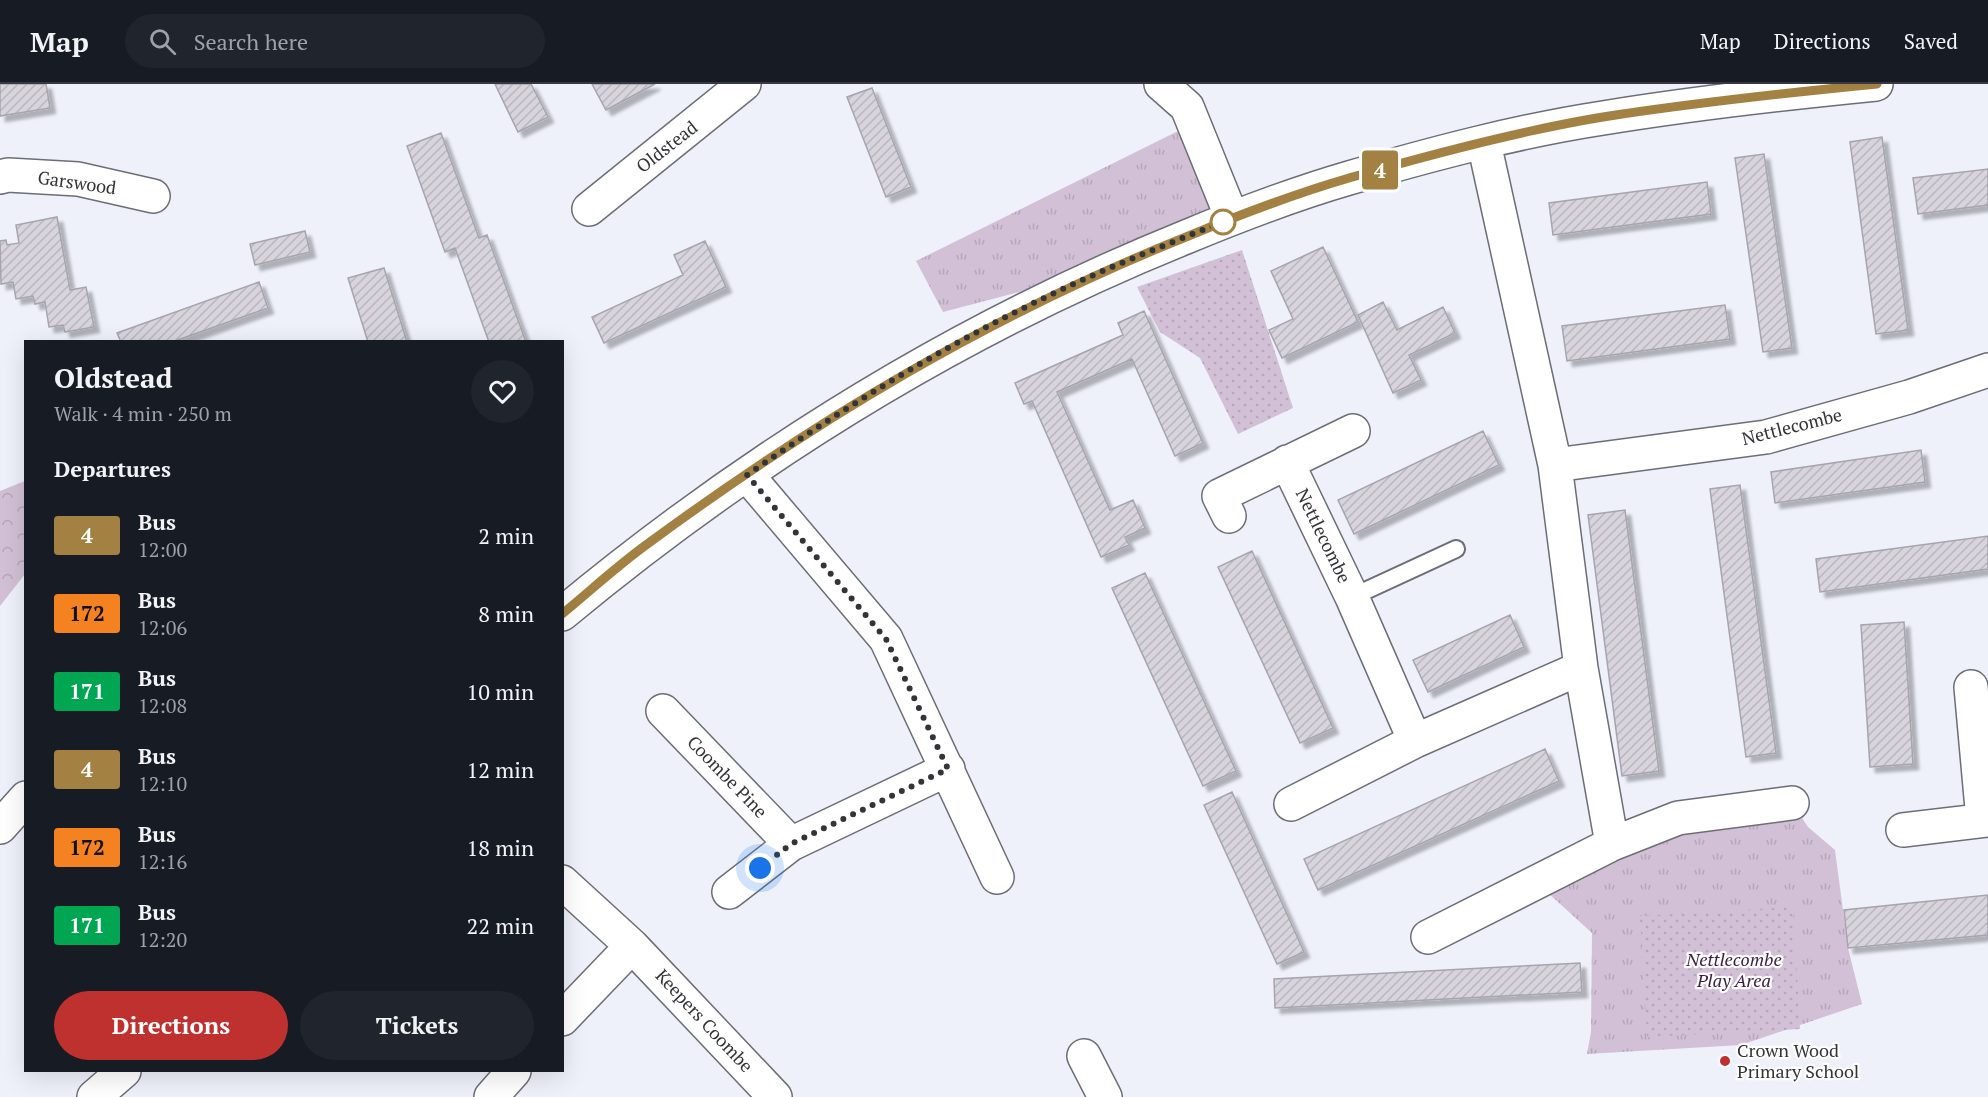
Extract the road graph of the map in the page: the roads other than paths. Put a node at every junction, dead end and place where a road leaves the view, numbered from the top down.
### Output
1 (744, 84) edge
2 (1161, 84) edge
3 (1876, 84) edge
4 (1797, 88) edge
5 (1484, 143) junction
6 (0, 177) edge
7 (153, 196) dead end
8 (589, 209) dead end
9 (1232, 218) junction
10 (1988, 370) edge
11 (1353, 431) dead end
12 (1287, 462) junction
13 (1555, 465) junction
14 (747, 475) junction
15 (1229, 516) dead end
16 (1456, 549) dead end
17 (1352, 597) junction
18 (564, 613) edge
19 (1581, 668) junction
20 (1971, 687) dead end
21 (663, 711) dead end
22 (1415, 741) junction
23 (948, 769) junction
24 (24, 800) edge
25 (1792, 802) dead end
26 (1291, 804) dead end
27 (1986, 820) edge
28 (0, 827) edge
29 (1903, 830) dead end
30 (791, 844) junction
31 (1612, 844) junction
32 (997, 877) dead end
33 (564, 884) edge
34 (729, 892) dead end
35 (1428, 937) dead end
36 (632, 945) junction
37 (564, 1017) edge
38 (1084, 1056) dead end
39 (123, 1072) edge
40 (513, 1072) edge
41 (94, 1097) edge
42 (491, 1097) edge
43 (775, 1097) edge
44 (1106, 1097) edge

1 - 8 street, Oldstead
2 - 9 street
3 - 4 street
4 - 5 street
5 - 9 street
5 - 13 street
6 - 7 street, Garswood
9 - 14 street
10 - 13 street, Nettlecombe
11 - 12 street
12 - 15 street
12 - 17 street, Nettlecombe
13 - 19 street
14 - 18 street
14 - 23 street
16 - 17 lane
17 - 22 street, Nettlecombe
19 - 22 street
19 - 31 street
20 - 27 street
21 - 30 street, Coombe Pine
22 - 26 street
23 - 30 street
23 - 32 street
24 - 28 street
25 - 31 street
27 - 29 street
30 - 34 street
31 - 35 street
33 - 36 street, Keepers Coombe
36 - 37 street
36 - 43 street, Keepers Coombe
38 - 44 street
39 - 41 street
40 - 42 street

